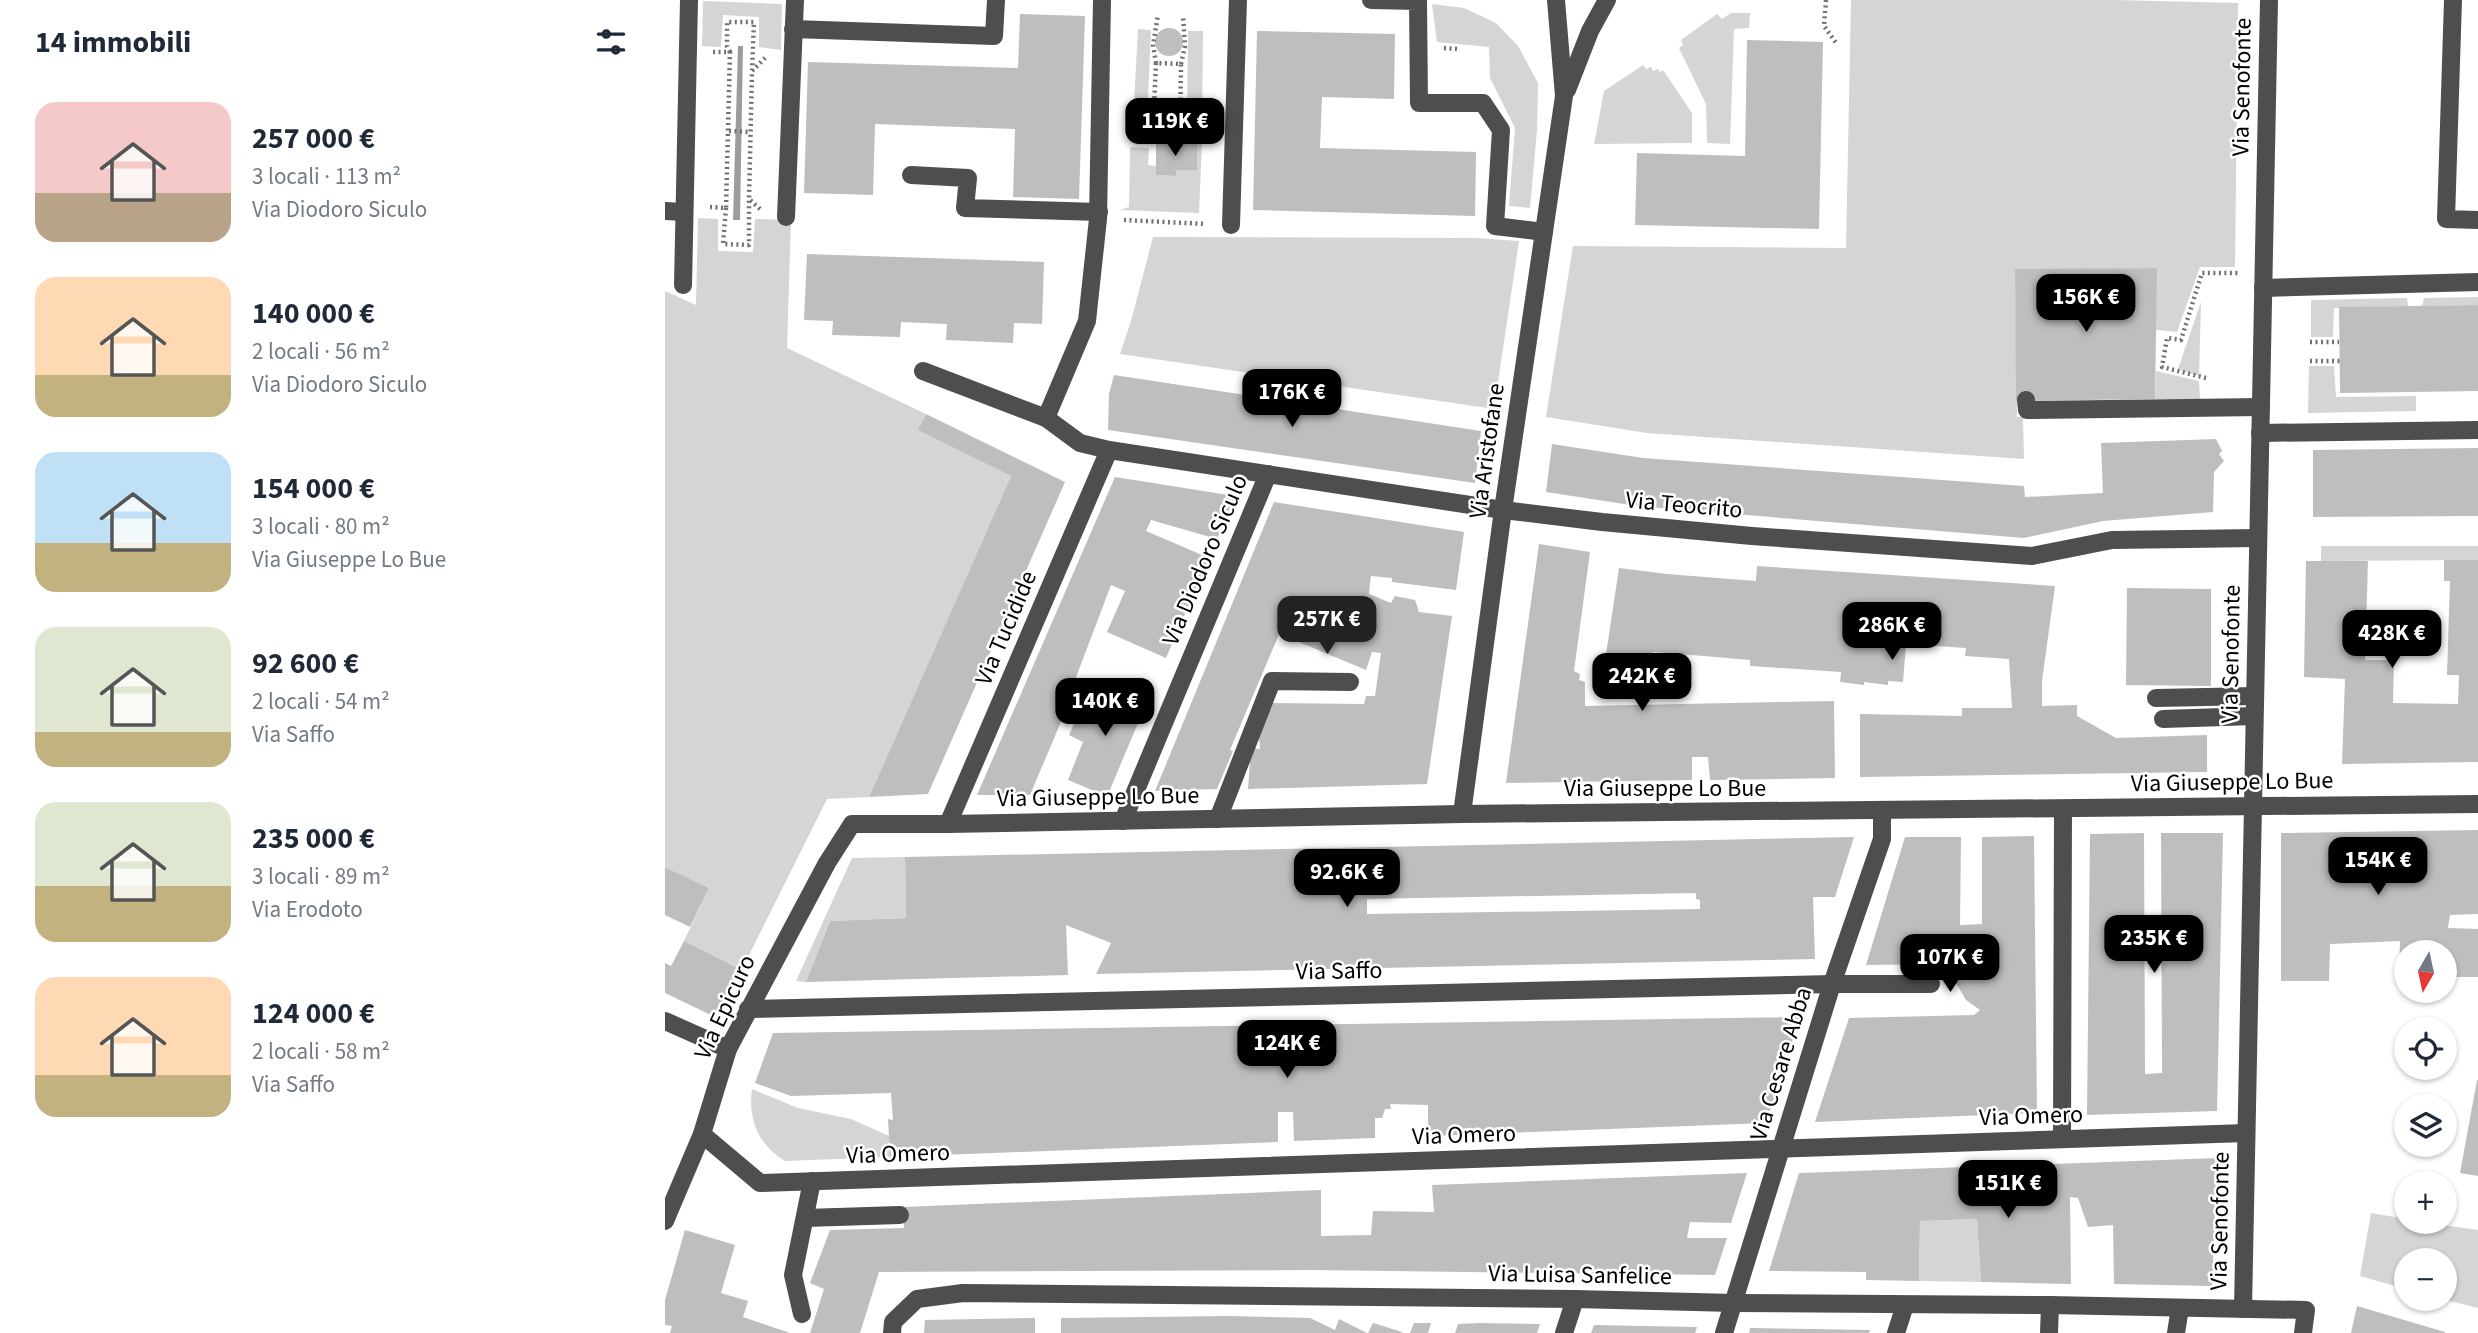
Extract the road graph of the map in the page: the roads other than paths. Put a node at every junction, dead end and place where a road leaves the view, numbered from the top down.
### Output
1 (689, 0) edge
2 (795, 0) edge
3 (996, 0) edge
4 (1102, 0) edge
5 (1238, 0) edge
6 (1371, 0) edge
7 (1556, 0) edge
8 (1607, 0) edge
9 (2269, 0) edge
10 (2453, 0) edge
11 (793, 29) junction
12 (1564, 96) junction
13 (911, 175) dead end
14 (684, 209) junction
15 (665, 211) edge
16 (1098, 216) junction
17 (786, 217) dead end
18 (2478, 220) edge
19 (1231, 225) road end
20 (1544, 232) junction
21 (2263, 281) junction
22 (2478, 282) edge
23 (683, 285) dead end
24 (923, 371) dead end
25 (2026, 400) dead end
26 (2261, 407) junction
27 (1046, 418) junction
28 (2478, 430) edge
29 (2260, 433) junction
30 (1109, 450) junction
31 (1268, 474) junction
32 (1503, 510) junction
33 (2258, 538) junction
34 (1349, 682) dead end
35 (2255, 696) junction
36 (2156, 698) dead end
37 (2254, 716) junction
38 (2163, 719) dead end
39 (2478, 804) edge
40 (2253, 806) junction
41 (2063, 809) junction
42 (1882, 811) junction
43 (1462, 814) junction
44 (1218, 819) junction
45 (1122, 821) junction
46 (852, 824) joint
47 (948, 824) junction
48 (1832, 984) junction
49 (1931, 984) dead end
50 (748, 1009) junction
51 (665, 1021) edge
52 (728, 1049) junction
53 (2246, 1133) junction
54 (702, 1134) junction
55 (2062, 1139) junction
56 (1780, 1149) junction
57 (812, 1181) junction
58 (900, 1215) dead end
59 (805, 1218) junction
60 (665, 1221) edge
61 (1575, 1299) junction
62 (1734, 1303) junction
63 (1905, 1305) junction
64 (2050, 1305) junction
65 (2180, 1308) junction
66 (2243, 1309) junction
67 (802, 1314) dead end
68 (892, 1333) edge
69 (1564, 1333) edge
70 (1724, 1333) edge
71 (1896, 1333) edge
72 (2049, 1333) edge
73 (2176, 1333) edge
74 (2303, 1333) edge

1 - 14 street
2 - 11 street
3 - 11 street
4 - 16 street
5 - 19 street
6 - 20 street
7 - 12 street
8 - 12 street
9 - 21 street, Via Senofonte
10 - 18 street
11 - 17 street
12 - 20 street, Via Aristofane
13 - 16 street
14 - 15 street
14 - 23 street
16 - 27 street
20 - 32 street, Via Aristofane
21 - 22 street
21 - 26 street, Via Senofonte
24 - 27 street, Via Teocrito
25 - 26 street
26 - 29 street, Via Senofonte
27 - 30 street, Via Teocrito
28 - 29 street
29 - 33 street, Via Senofonte
30 - 31 street, Via Teocrito
30 - 47 street, Via Tucidide
31 - 32 street, Via Teocrito
31 - 45 street, Via Diodoro Siculo
32 - 33 street, Via Teocrito
32 - 43 street, Via Aristofane
33 - 35 street, Via Senofonte
34 - 44 street
35 - 36 street
35 - 37 street, Via Senofonte
37 - 38 street
37 - 40 street, Via Senofonte
39 - 40 street, Via Giuseppe Lo Bue
40 - 41 street, Via Giuseppe Lo Bue
40 - 53 street, Via Senofonte
41 - 42 street, Via Giuseppe Lo Bue
41 - 55 street
42 - 43 street, Via Giuseppe Lo Bue
42 - 48 street, Via Cesare Abba
43 - 44 street, Via Giuseppe Lo Bue
44 - 45 street, Via Giuseppe Lo Bue
45 - 47 street, Via Giuseppe Lo Bue
46 - 47 street, Via Giuseppe Lo Bue
46 - 50 street, Via Epicuro
48 - 49 street, Via Saffo
48 - 50 street, Via Saffo
48 - 56 street, Via Cesare Abba
50 - 52 street, Via Epicuro
51 - 52 street
52 - 54 street, Via Epicuro
53 - 55 street, Via Omero
53 - 66 street, Via Senofonte
54 - 57 street, Via Omero
54 - 60 street, Via Epicuro
55 - 56 street, Via Omero
56 - 57 street, Via Omero
56 - 62 street, Via Cesare Abba
57 - 59 street
58 - 59 street
59 - 67 street
61 - 62 street, Via Luisa Sanfelice
61 - 68 street, Via Luisa Sanfelice
61 - 69 street
62 - 63 street, Via Luisa Sanfelice
62 - 70 street, Via Cesare Abba
63 - 64 street, Via Luisa Sanfelice
63 - 71 street
64 - 65 street, Via Luisa Sanfelice
64 - 72 street
65 - 66 street, Via Luisa Sanfelice
65 - 73 street
66 - 74 street, Via Luisa Sanfelice

